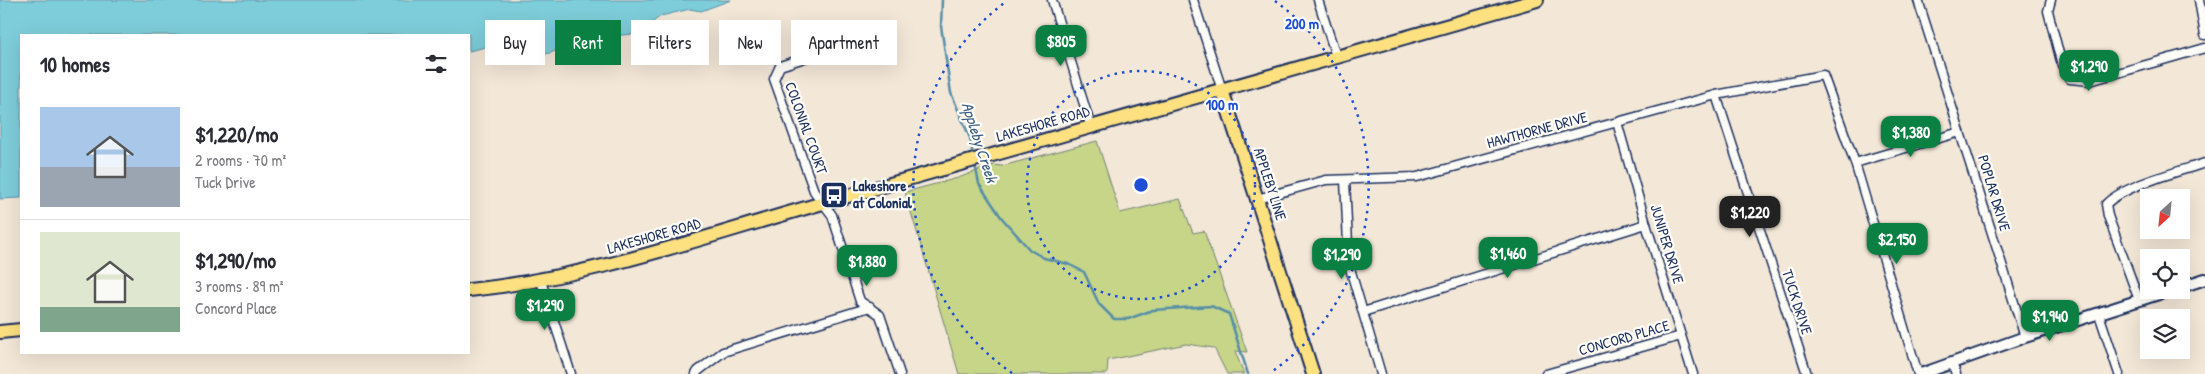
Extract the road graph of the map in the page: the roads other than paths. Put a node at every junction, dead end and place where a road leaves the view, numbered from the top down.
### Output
1 (1052, 0) edge
2 (1193, 0) edge
3 (1318, 0) edge
4 (1537, 0) edge
5 (1918, 0) edge
6 (2051, 0) edge
7 (2199, 0) edge
8 (2205, 35) edge
9 (2205, 48) edge
10 (1337, 59) junction
11 (791, 62) edge
12 (1222, 90) junction
13 (1716, 95) junction
14 (1618, 122) junction
15 (1091, 127) junction
16 (1960, 132) junction
17 (1855, 163) junction
18 (2205, 163) edge
19 (1345, 180) junction
20 (1257, 199) junction
21 (823, 203) junction
22 (1646, 224) junction
23 (2205, 279) edge
24 (541, 281) junction
25 (2190, 284) edge
26 (470, 290) edge
27 (2142, 299) edge
28 (2139, 300) junction
29 (870, 307) junction
30 (1363, 312) junction
31 (2099, 314) junction
32 (20, 330) edge
33 (0, 332) edge
34 (1681, 336) junction
35 (2025, 337) junction
36 (1952, 364) junction
37 (571, 374) edge
38 (696, 374) edge
39 (900, 374) edge
40 (1313, 374) edge
41 (1381, 374) edge
42 (1546, 374) edge
43 (1693, 374) edge
44 (1806, 374) edge
45 (1920, 374) edge
46 (1956, 374) edge
47 (2119, 374) edge

1 - 15 street
2 - 12 street
3 - 10 street
4 - 10 main road, LAKESHORE ROAD
5 - 16 street, POPLAR DRIVE
6 - 9 street
7 - 8 street
10 - 12 main road, LAKESHORE ROAD
11 - 21 street, COLONIAL COURT
12 - 15 main road, LAKESHORE ROAD
12 - 20 main road, APPLEBY LINE
13 - 14 street, HAWTHORNE DRIVE
13 - 17 street, HAWTHORNE DRIVE
13 - 44 street, TUCK DRIVE
14 - 19 street, HAWTHORNE DRIVE
14 - 22 street, JUNIPER DRIVE
15 - 21 main road, LAKESHORE ROAD
16 - 17 street
16 - 35 street, POPLAR DRIVE
17 - 45 street
18 - 28 street
19 - 20 street, HAWTHORNE DRIVE
19 - 30 street
20 - 40 main road, APPLEBY LINE
21 - 24 main road, LAKESHORE ROAD
21 - 29 street, COLONIAL COURT
22 - 30 street
22 - 34 street, JUNIPER DRIVE
23 - 25 street
24 - 26 main road, LAKESHORE ROAD
24 - 37 street
27 - 28 street
28 - 31 street
29 - 38 street
29 - 39 street, COLONIAL COURT
30 - 41 street
31 - 35 street
31 - 47 street
32 - 33 main road
34 - 42 street, CONCORD PLACE
34 - 43 street, JUNIPER DRIVE
35 - 36 street
36 - 45 street
36 - 46 street

